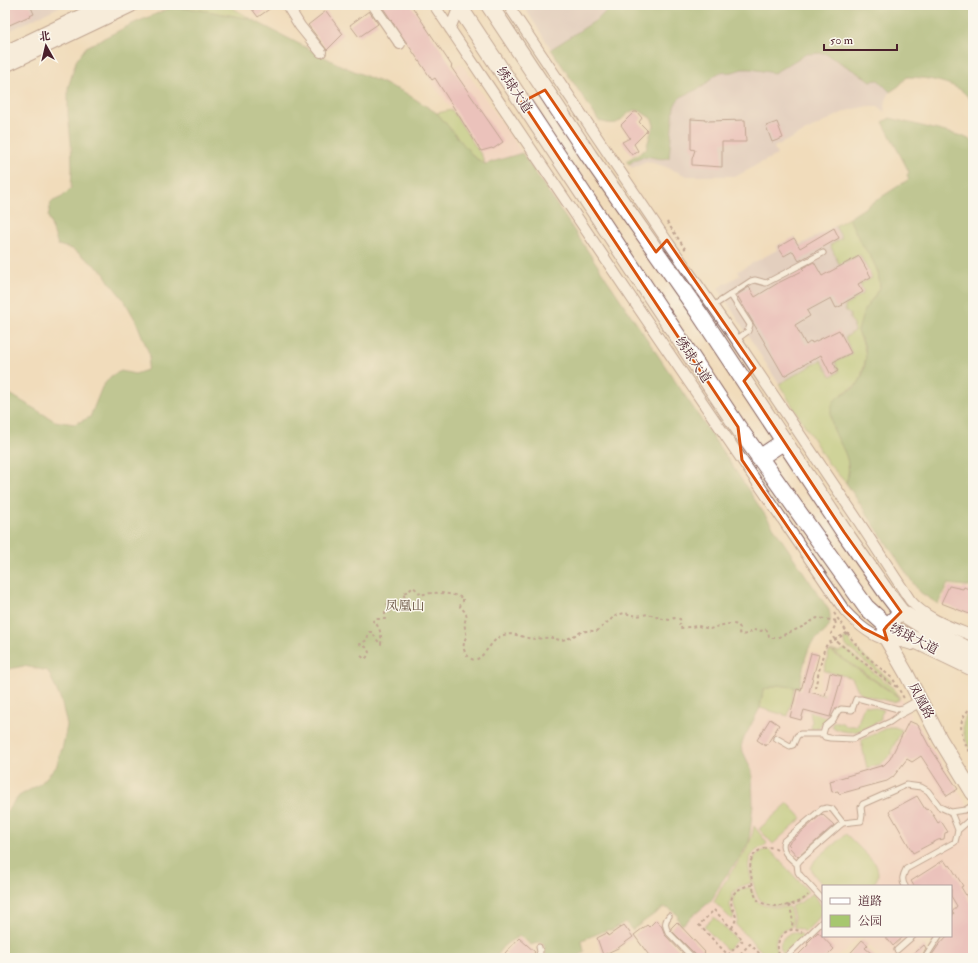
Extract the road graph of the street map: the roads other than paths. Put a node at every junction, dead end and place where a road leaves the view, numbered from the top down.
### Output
1 (105, 5) edge
2 (131, 5) edge
3 (287, 5) edge
4 (373, 5) edge
5 (434, 5) edge
6 (489, 5) edge
7 (508, 5) edge
8 (458, 6) edge
9 (450, 29) junction
10 (400, 44) dead end
11 (321, 52) dead end
12 (5, 53) edge
13 (5, 65) edge
14 (545, 90) junction
15 (522, 102) junction
16 (662, 246) junction
17 (823, 253) dead end
18 (730, 294) junction
19 (706, 297) junction
20 (706, 310) junction
21 (731, 342) junction
22 (754, 368) junction
23 (744, 381) junction
24 (738, 427) junction
25 (783, 442) junction
26 (759, 458) junction
27 (742, 460) junction
28 (907, 616) junction
29 (891, 634) junction
30 (973, 636) edge
31 (973, 652) edge
32 (973, 668) edge
33 (973, 676) edge
34 (921, 701) junction
35 (823, 734) junction
36 (776, 738) dead end
37 (973, 777) edge
38 (973, 793) edge
39 (973, 805) edge
40 (951, 812) junction
41 (973, 817) edge
42 (843, 824) junction
43 (958, 830) junction
44 (797, 864) junction
45 (904, 885) edge
46 (822, 899) edge
47 (669, 916) dead end
48 (822, 922) edge
49 (912, 937) edge
50 (938, 937) edge
51 (539, 947) dead end
52 (897, 950) dead end
53 (538, 958) edge
54 (693, 958) edge
55 (785, 958) edge
56 (925, 958) edge

1 - 12 main road
2 - 13 main road
3 - 11 street
4 - 10 street
5 - 9 street
6 - 14 main road, 绣球大道
7 - 16 street
8 - 9 street
8 - 15 main road, 绣球大道
9 - 27 street
14 - 15 main road
14 - 16 main road, 绣球大道
15 - 24 main road, 绣球大道
16 - 19 street
16 - 20 main road, 绣球大道
17 - 18 lane
18 - 20 lane
18 - 21 lane
19 - 20 street
19 - 20 street
20 - 21 main road, 绣球大道
21 - 22 street
21 - 23 main road, 绣球大道
22 - 23 street
22 - 30 street
23 - 25 main road, 绣球大道
24 - 26 main road, 绣球大道
24 - 27 street
25 - 26 main road
25 - 28 main road, 绣球大道
26 - 29 main road, 绣球大道
27 - 29 street
28 - 29 main road
28 - 31 main road, 绣球大道
29 - 32 main road, 绣球大道
29 - 33 street
29 - 34 main road, 凤凰路
29 - 37 main road, 凤凰路
34 - 35 lane
34 - 35 lane
34 - 38 main road, 凤凰路
35 - 36 lane
39 - 40 lane
40 - 42 lane
40 - 43 lane
41 - 43 lane
42 - 44 lane
42 - 44 lane
43 - 45 lane
44 - 46 lane
47 - 54 lane
48 - 55 lane
49 - 52 lane
50 - 56 lane
51 - 53 lane

